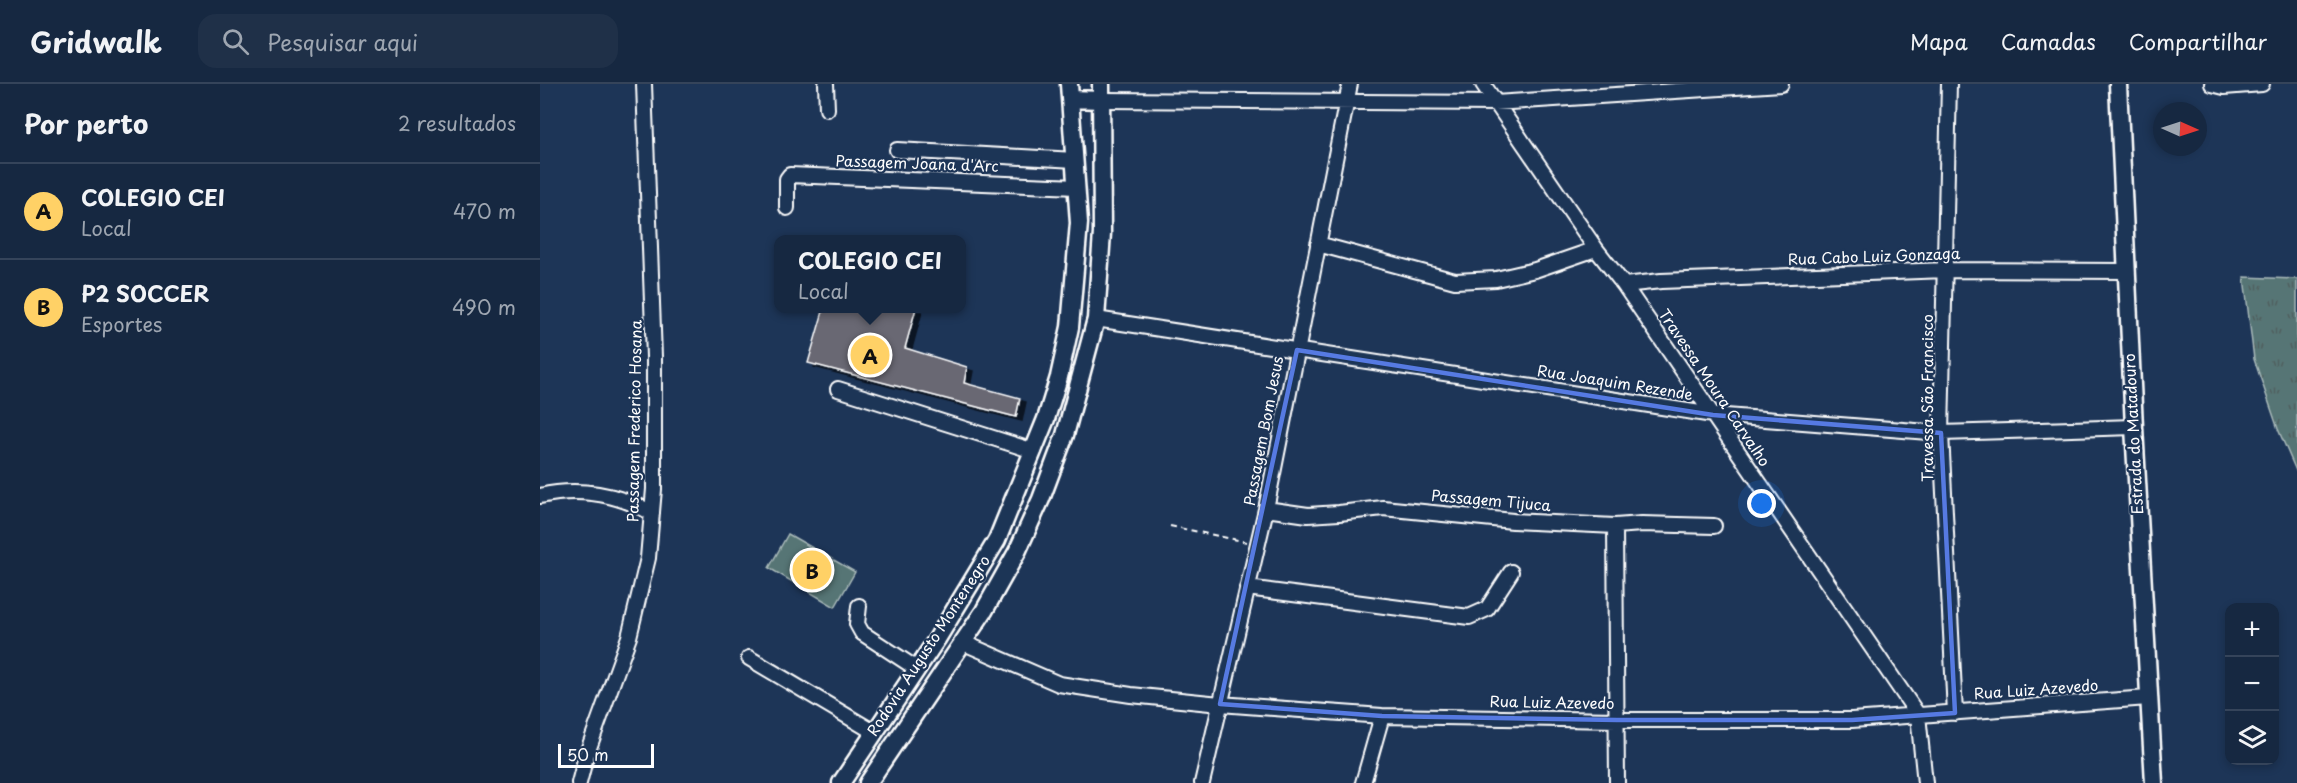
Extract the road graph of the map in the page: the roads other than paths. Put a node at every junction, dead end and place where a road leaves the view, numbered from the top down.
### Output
1 (644, 84) edge
2 (826, 84) edge
3 (1350, 84) edge
4 (1483, 84) edge
5 (1781, 84) edge
6 (1949, 84) edge
7 (2118, 84) edge
8 (2212, 84) edge
9 (2262, 84) edge
10 (1070, 92) edge
11 (1102, 92) edge
12 (1347, 103) junction
13 (1495, 103) junction
14 (827, 110) dead end
15 (897, 150) dead end
16 (1075, 160) junction
17 (1077, 187) junction
18 (787, 208) dead end
19 (1318, 244) junction
20 (1596, 249) junction
21 (1076, 256) junction
22 (1100, 257) junction
23 (1946, 270) junction
24 (2126, 271) junction
25 (1624, 285) junction
26 (1096, 319) junction
27 (1297, 350) junction
28 (838, 389) dead end
29 (1713, 415) junction
30 (2134, 427) junction
31 (1941, 433) junction
32 (1034, 451) junction
33 (540, 496) edge
34 (1266, 509) junction
35 (652, 513) junction
36 (1615, 526) junction
37 (1714, 526) dead end
38 (997, 540) junction
39 (1017, 552) junction
40 (1511, 572) dead end
41 (1247, 588) junction
42 (860, 606) dead end
43 (964, 643) junction
44 (749, 658) dead end
45 (917, 669) junction
46 (2148, 698) junction
47 (1220, 704) junction
48 (1955, 713) junction
49 (1918, 715) junction
50 (1382, 716) junction
51 (1617, 720) junction
52 (874, 732) junction
53 (874, 781) edge
54 (579, 783) edge
55 (841, 783) edge
56 (1202, 783) edge
57 (1363, 783) edge
58 (1617, 783) edge
59 (1926, 783) edge
60 (2154, 783) edge

1 - 35 street, Passagem Frederico Hosana
2 - 14 street
3 - 12 street, Passagem Bom Jesus
4 - 13 street, Travessa Moura Carvalho
5 - 13 street
6 - 23 street, Travessa São Francisco
7 - 24 main road, Estrada do Matadouro
8 - 9 street
10 - 11 main road
10 - 16 main road, Rodovia Augusto Montenegro
11 - 12 street
11 - 22 main road, Rodovia Augusto Montenegro
12 - 13 street
12 - 19 street, Passagem Bom Jesus
13 - 20 street, Travessa Moura Carvalho
15 - 16 street
16 - 17 main road, Rodovia Augusto Montenegro
17 - 18 street, Passagem Joana d'Arc
17 - 21 main road, Rodovia Augusto Montenegro
19 - 20 street
19 - 27 street, Passagem Bom Jesus
20 - 25 street, Travessa Moura Carvalho
21 - 22 main road
21 - 32 main road, Rodovia Augusto Montenegro
22 - 26 main road, Rodovia Augusto Montenegro
23 - 24 street, Rua Cabo Luiz Gonzaga
23 - 25 street, Rua Cabo Luiz Gonzaga
23 - 31 street, Travessa São Francisco
24 - 30 main road, Estrada do Matadouro
25 - 29 street, Travessa Moura Carvalho
26 - 27 street, Rua Joaquim Rezende
26 - 39 main road, Rodovia Augusto Montenegro
27 - 29 street, Rua Joaquim Rezende
27 - 34 street, Passagem Bom Jesus
28 - 32 street
29 - 31 street, Rua Joaquim Rezende
29 - 49 street, Travessa Moura Carvalho
30 - 31 street, Rua Joaquim Rezende
30 - 46 main road, Estrada do Matadouro
31 - 48 street, Travessa São Francisco
32 - 38 main road, Rodovia Augusto Montenegro
33 - 35 street
34 - 36 street, Passagem Tijuca
34 - 41 street, Passagem Bom Jesus
35 - 54 street, Passagem Frederico Hosana
36 - 37 street, Passagem Tijuca
36 - 51 street
38 - 39 main road
38 - 45 main road, Rodovia Augusto Montenegro
39 - 43 main road, Rodovia Augusto Montenegro
40 - 41 street
41 - 47 street, Passagem Bom Jesus
42 - 45 street
43 - 47 street, Rua Luiz Azevedo
43 - 53 main road, Rodovia Augusto Montenegro
44 - 52 street
45 - 52 main road, Rodovia Augusto Montenegro
46 - 48 street, Rua Luiz Azevedo
46 - 60 main road, Estrada do Matadouro
47 - 50 street, Rua Luiz Azevedo
47 - 56 street, Passagem Bom Jesus
48 - 49 street, Rua Luiz Azevedo
49 - 51 street, Rua Luiz Azevedo
49 - 59 street, Travessa Moura Carvalho
50 - 51 street, Rua Luiz Azevedo
50 - 57 street
51 - 58 street
52 - 55 main road, Rodovia Augusto Montenegro

